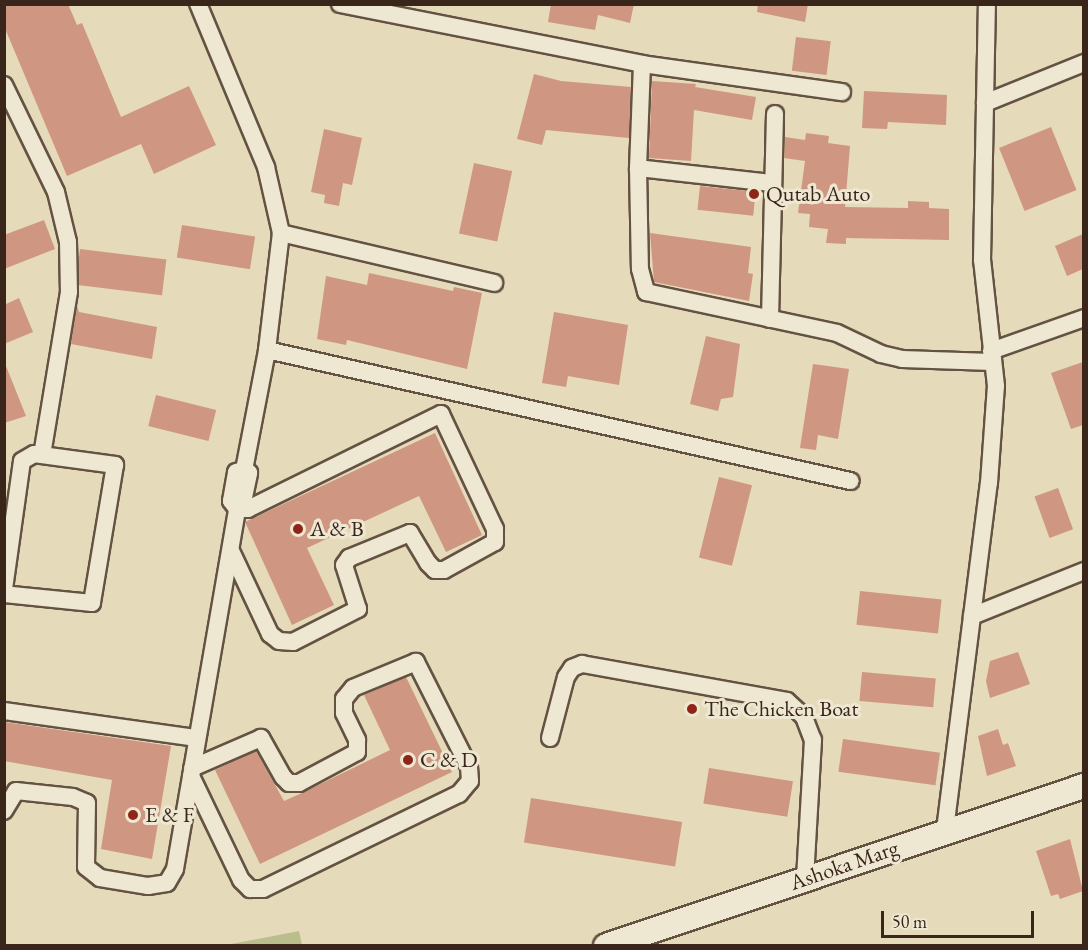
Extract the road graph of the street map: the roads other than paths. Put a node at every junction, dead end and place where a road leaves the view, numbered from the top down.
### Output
1 (198, 4) edge
2 (340, 4) edge
3 (987, 4) edge
4 (1083, 63) edge
5 (642, 64) junction
6 (4, 85) edge
7 (842, 92) dead end
8 (985, 103) junction
9 (776, 114) dead end
10 (638, 168) junction
11 (772, 183) junction
12 (281, 233) junction
13 (494, 283) dead end
14 (1083, 318) edge
15 (770, 319) junction
16 (267, 350) junction
17 (991, 356) junction
18 (42, 455) junction
19 (850, 481) dead end
20 (237, 509) junction
21 (231, 551) junction
22 (1083, 571) edge
23 (4, 589) edge
24 (4, 594) edge
25 (972, 616) junction
26 (4, 711) edge
27 (196, 738) junction
28 (550, 738) dead end
29 (191, 772) junction
30 (1083, 786) edge
31 (4, 811) edge
32 (945, 830) junction
33 (805, 879) junction
34 (606, 945) edge

1 - 12 street
2 - 5 street
3 - 8 street
4 - 8 street
5 - 7 street
5 - 10 street
6 - 18 street
8 - 17 street
9 - 11 street
10 - 11 street
10 - 15 street
11 - 15 street
12 - 13 street
12 - 16 street
14 - 17 street
15 - 17 street
16 - 19 street
16 - 20 street
17 - 25 street
18 - 23 street
18 - 24 street
20 - 21 street
20 - 21 street
21 - 27 street
22 - 25 street
25 - 32 street
26 - 27 street
27 - 29 street
28 - 33 street
29 - 29 street
29 - 31 street
30 - 32 street, Ashoka Marg
32 - 33 street, Ashoka Marg
33 - 34 street, Ashoka Marg

